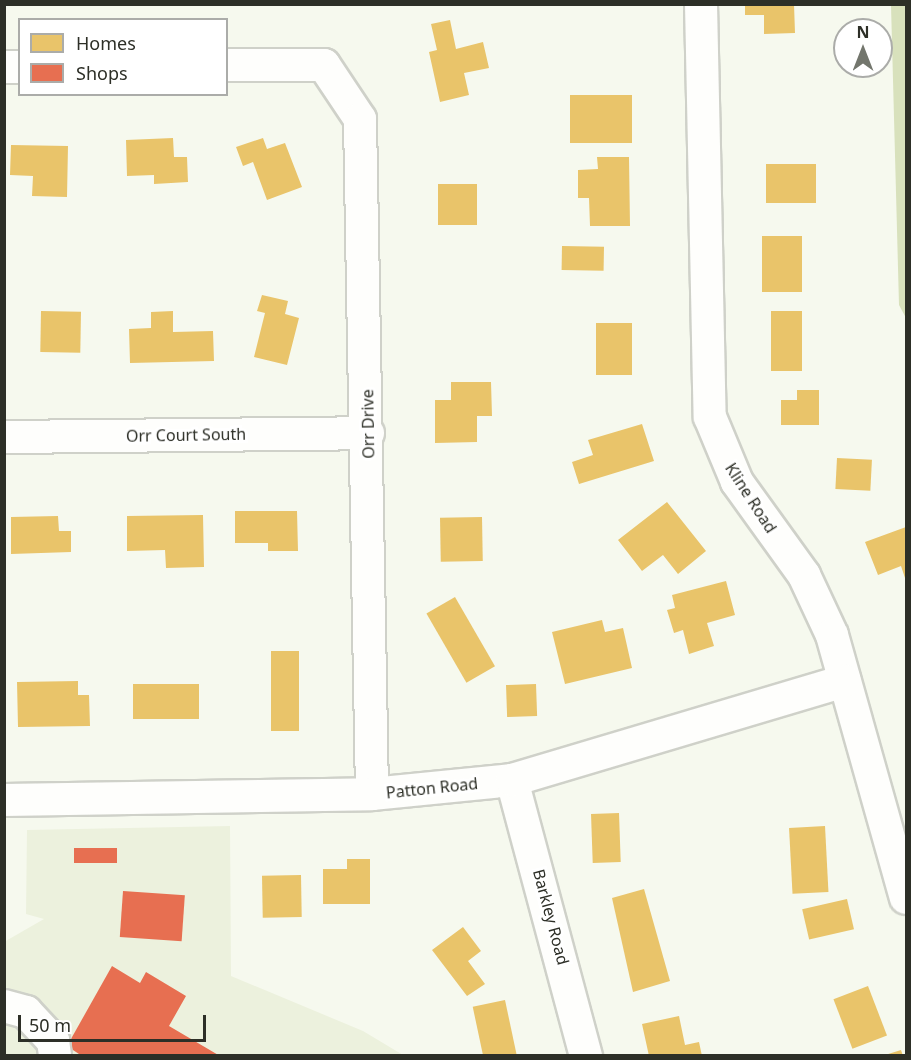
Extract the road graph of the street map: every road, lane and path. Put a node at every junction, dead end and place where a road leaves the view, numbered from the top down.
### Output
1 (701, 4) edge
2 (228, 65) edge
3 (368, 433) junction
4 (4, 437) edge
5 (845, 681) junction
6 (512, 780) junction
7 (372, 794) junction
8 (4, 800) edge
9 (906, 898) edge
10 (4, 1006) edge
11 (55, 1056) edge
12 (586, 1056) edge

1 - 5 street, Kline Road
2 - 3 street, Orr Drive
3 - 4 street, Orr Court South
3 - 7 street, Orr Drive
5 - 6 street, Patton Road
5 - 9 street, Kline Road
6 - 7 street, Patton Road
6 - 12 street, Barkley Road
7 - 8 street, Patton Road
10 - 11 street

